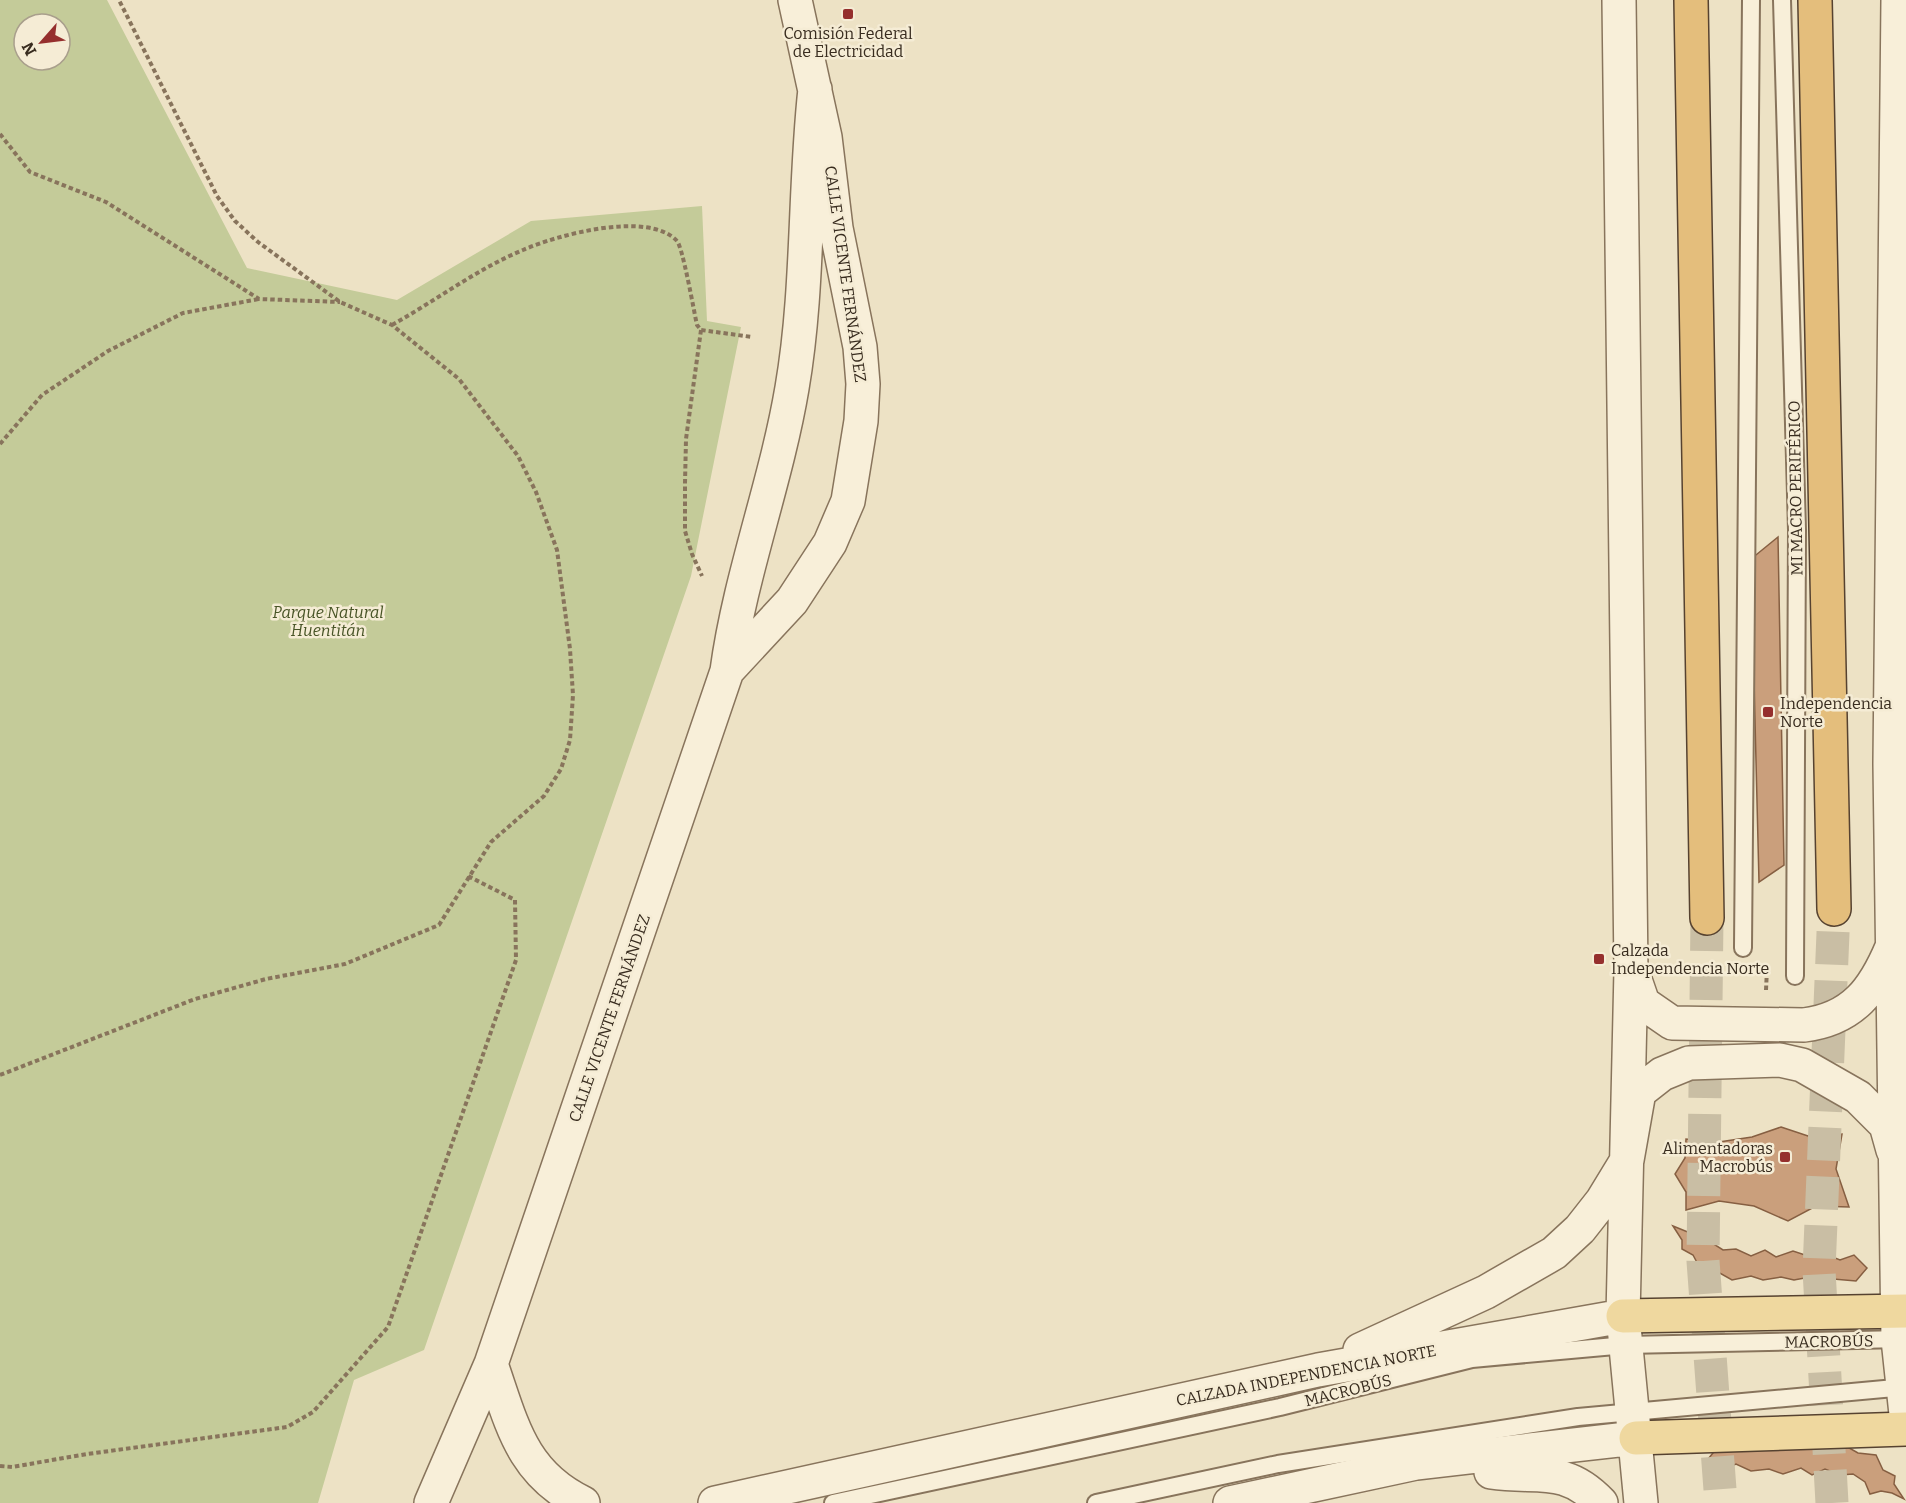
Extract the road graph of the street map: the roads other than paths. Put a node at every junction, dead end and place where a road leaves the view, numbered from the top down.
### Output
1 (795, 0) edge
2 (1619, 0) edge
3 (1690, 0) edge
4 (1751, 0) edge
5 (1782, 0) edge
6 (1815, 0) edge
7 (1898, 0) edge
8 (814, 89) junction
9 (1899, 477) edge
10 (1899, 535) edge
11 (728, 671) junction
12 (1898, 764) edge
13 (1834, 909) tunnel mouth
14 (1707, 918) tunnel mouth
15 (1893, 944) junction
16 (1743, 948) dead end
17 (1631, 970) junction
18 (1795, 976) dead end
19 (1627, 1160) junction
20 (1897, 1164) junction
21 (1902, 1325) edge
22 (1625, 1331) junction
23 (491, 1364) junction
24 (1318, 1370) junction
25 (1905, 1397) edge
26 (1634, 1425) junction
27 (1906, 1429) edge
28 (1416, 1463) junction
29 (431, 1503) edge
30 (583, 1503) edge
31 (714, 1503) edge
32 (833, 1503) edge
33 (1096, 1503) edge
34 (1230, 1503) edge
35 (1601, 1503) edge
36 (1641, 1503) edge

1 - 8 street, CALLE VICENTE FERNÁNDEZ
2 - 17 street
3 - 14 highway
4 - 16 lane
5 - 18 lane, MI MACRO PERIFÉRICO
6 - 13 highway
7 - 9 street
8 - 11 street, CALLE VICENTE FERNÁNDEZ
8 - 11 street, CALLE VICENTE FERNÁNDEZ
9 - 10 street
10 - 12 street
11 - 23 street, CALLE VICENTE FERNÁNDEZ
12 - 15 street
15 - 17 street
15 - 20 street
17 - 19 street
19 - 20 street
19 - 22 street
19 - 24 street
20 - 21 street
21 - 22 main road, CALZADA INDEPENDENCIA NORTE
21 - 25 street
22 - 24 street, CALZADA INDEPENDENCIA NORTE
22 - 26 street
22 - 32 lane, MACROBÚS
23 - 29 street, CALLE VICENTE FERNÁNDEZ
23 - 30 street
24 - 31 street, CALZADA INDEPENDENCIA NORTE
25 - 26 lane
26 - 27 main road
26 - 28 street
26 - 33 lane
26 - 36 street
28 - 34 street
28 - 35 street

